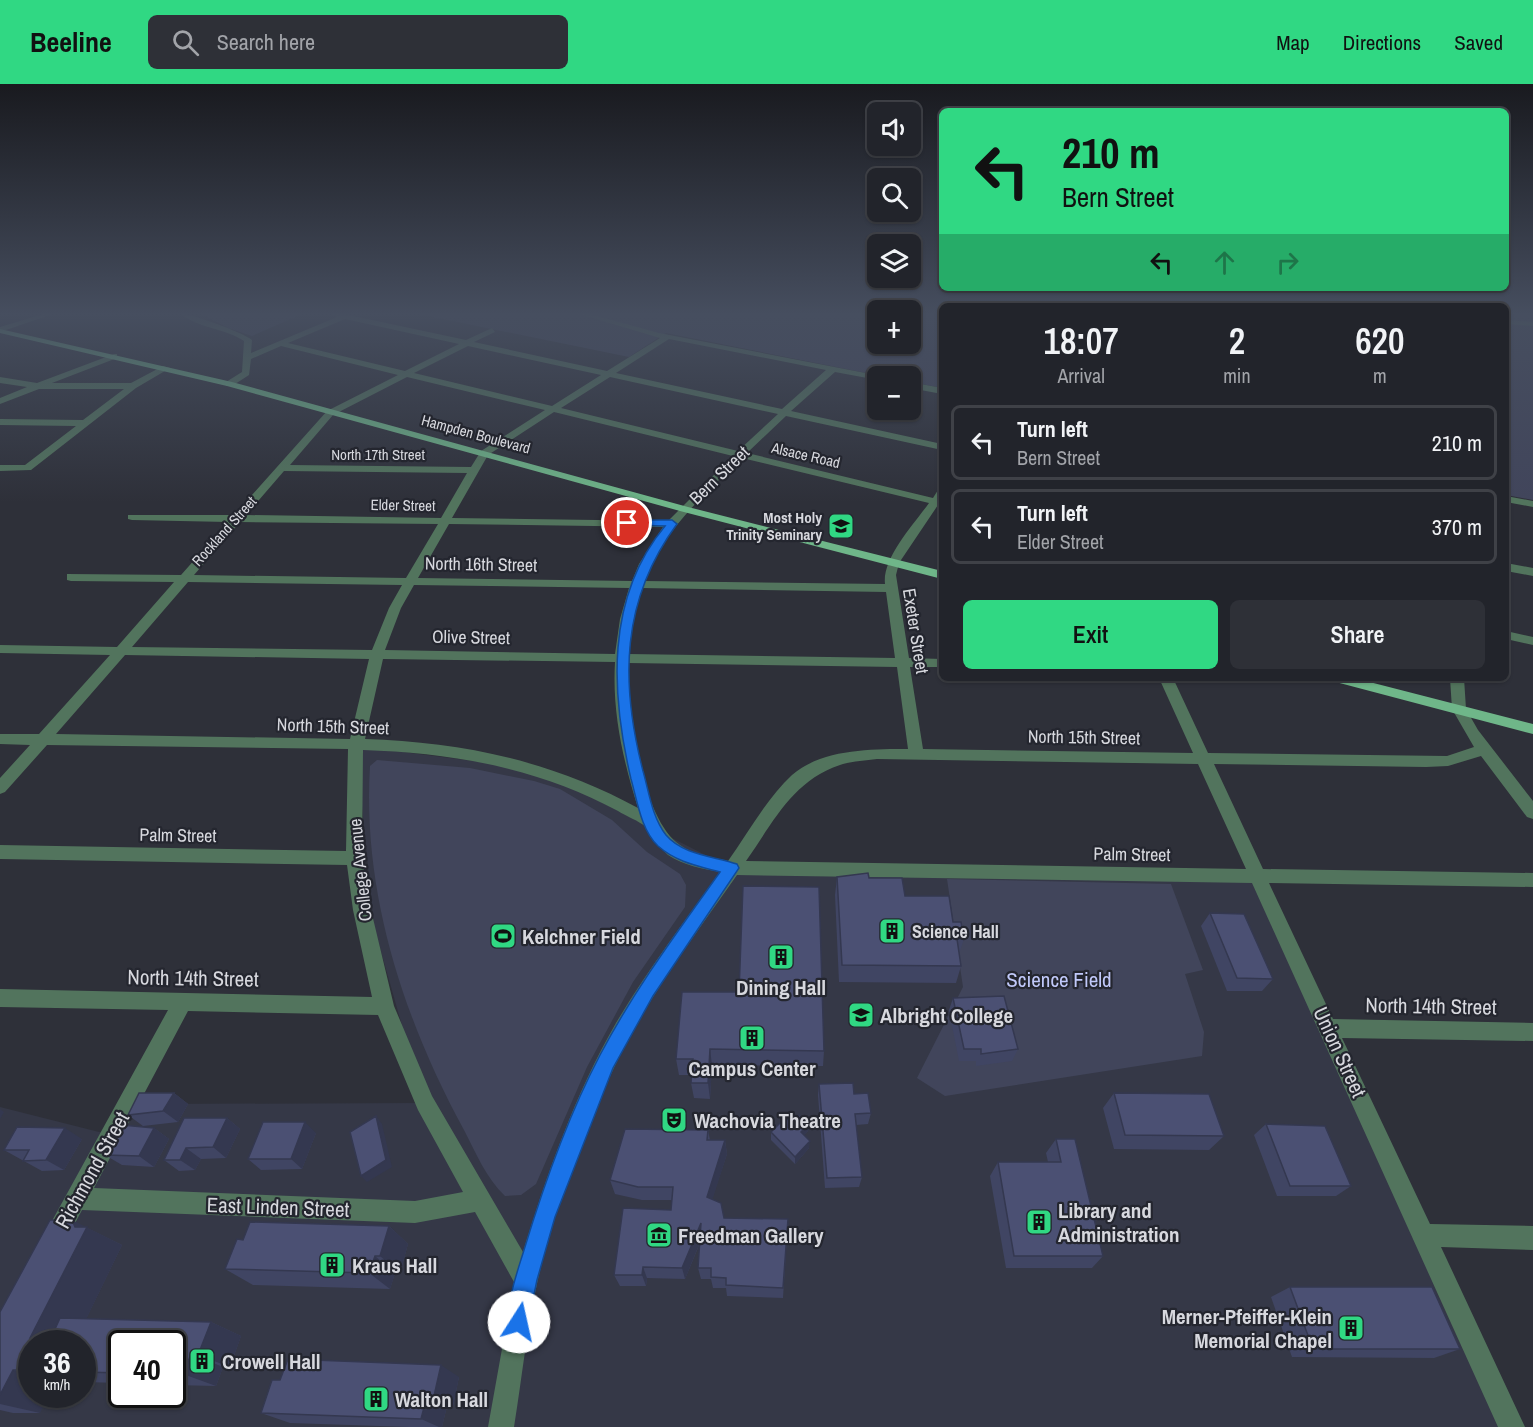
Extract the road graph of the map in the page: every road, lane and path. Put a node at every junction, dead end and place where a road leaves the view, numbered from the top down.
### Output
1 (60, 377) edge
2 (150, 377) edge
3 (200, 377) edge
4 (240, 377) edge
5 (401, 377) edge
6 (417, 377) edge
7 (602, 377) edge
8 (624, 377) edge
9 (825, 377) edge
10 (0, 380) edge
11 (229, 384) junction
12 (36, 386) junction
13 (133, 386) junction
14 (921, 387) edge
15 (939, 390) edge
16 (0, 401) edge
17 (552, 410) junction
18 (330, 413) junction
19 (784, 413) junction
20 (0, 422) edge
21 (87, 423) junction
22 (939, 446) edge
23 (484, 453) junction
24 (738, 456) junction
25 (0, 468) edge
26 (281, 468) junction
27 (474, 470) junction
28 (939, 499) edge
29 (939, 500) edge
30 (1509, 500) edge
31 (1533, 504) edge
32 (684, 509) junction
33 (132, 517) dead end
34 (235, 518) junction
35 (443, 521) junction
36 (672, 524) junction
37 (893, 563) junction
38 (1509, 568) edge
39 (1533, 572) edge
40 (939, 574) edge
41 (71, 577) dead end
42 (182, 578) junction
43 (410, 581) junction
44 (637, 584) junction
45 (891, 588) junction
46 (1509, 636) edge
47 (1533, 641) edge
48 (0, 649) edge
49 (120, 650) junction
50 (377, 654) junction
51 (621, 658) junction
52 (903, 662) junction
53 (939, 663) edge
54 (1167, 681) edge
55 (1349, 681) edge
56 (1457, 681) edge
57 (1458, 709) junction
58 (1533, 729) edge
59 (0, 739) edge
60 (43, 739) junction
61 (357, 746) junction
62 (1484, 749) junction
63 (916, 754) junction
64 (1204, 758) junction
65 (0, 788) edge
66 (1533, 813) edge
67 (651, 822) junction
68 (0, 852) edge
69 (354, 858) junction
70 (731, 868) junction
71 (1258, 875) junction
72 (1533, 880) edge
73 (0, 998) edge
74 (183, 1001) junction
75 (384, 1006) junction
76 (1329, 1028) junction
77 (1533, 1032) edge
78 (77, 1198) junction
79 (479, 1200) junction
80 (1424, 1235) junction
81 (1533, 1238) edge
82 (45, 1255) edge
83 (526, 1280) junction
84 (501, 1427) edge
85 (1512, 1427) edge

1 - 12 street
2 - 13 street
3 - 11 main road, Hampden Boulevard
4 - 11 street
5 - 18 street, Rockland Street
6 - 17 street, Alsace Road
7 - 17 street
8 - 19 street
9 - 19 street, Bern Street
10 - 12 street
11 - 18 main road, Hampden Boulevard
12 - 13 street
12 - 16 street
13 - 21 street
14 - 15 street
17 - 23 street
17 - 24 street, Alsace Road
18 - 23 main road, Hampden Boulevard
18 - 26 street, Rockland Street
19 - 22 street
19 - 24 street, Bern Street
20 - 21 street
21 - 25 street
23 - 27 street, College Avenue
23 - 32 main road, Hampden Boulevard
24 - 28 street, Alsace Road
24 - 32 street, Bern Street
26 - 27 street, North 17th Street
26 - 34 street, Rockland Street
27 - 35 street, College Avenue
29 - 37 street, Exeter Street
30 - 31 street
32 - 36 street, Bern Street
32 - 37 main road, Hampden Boulevard
33 - 34 street, Elder Street
34 - 35 street, Elder Street
34 - 42 street, Rockland Street
35 - 36 street, Elder Street
35 - 43 street, College Avenue
36 - 44 street, Bern Street
37 - 40 main road, Hampden Boulevard
37 - 45 street, Exeter Street
38 - 39 street
41 - 42 street, North 16th Street
42 - 43 street, North 16th Street
42 - 49 street, Rockland Street
43 - 44 street, North 16th Street
43 - 50 street, College Avenue
44 - 45 street, North 16th Street
44 - 51 street, Bern Street
45 - 52 street, Exeter Street
46 - 47 street
48 - 49 street, Olive Street
49 - 50 street, Olive Street
49 - 60 street, Rockland Street
50 - 51 street, Olive Street
50 - 61 street, College Avenue
51 - 52 street, Olive Street
51 - 67 street, Bern Street
52 - 53 street, Olive Street
52 - 63 street, Exeter Street
54 - 64 street, Union Street
55 - 57 main road
56 - 57 street
57 - 58 main road
57 - 62 street
59 - 60 street, North 15th Street
60 - 61 street, North 15th Street
60 - 65 street, Rockland Street
61 - 67 street, North 15th Street
61 - 69 street, College Avenue
62 - 64 street, North 15th Street
62 - 66 street
63 - 64 street, North 15th Street
63 - 70 street, North 15th Street
64 - 71 street, Union Street
67 - 70 street, Bern Street
68 - 69 street, Palm Street
69 - 75 street, College Avenue
70 - 71 street, Palm Street
70 - 83 street
71 - 72 street, Palm Street
71 - 76 street, Union Street
73 - 74 street, North 14th Street
74 - 75 street, North 14th Street
74 - 78 street, Richmond Street
75 - 79 street, College Avenue
76 - 77 street, North 14th Street
76 - 80 street, Union Street
78 - 79 street, East Linden Street
78 - 82 street, Richmond Street
79 - 83 street, College Avenue
80 - 81 street
80 - 85 street, Union Street
83 - 84 street

